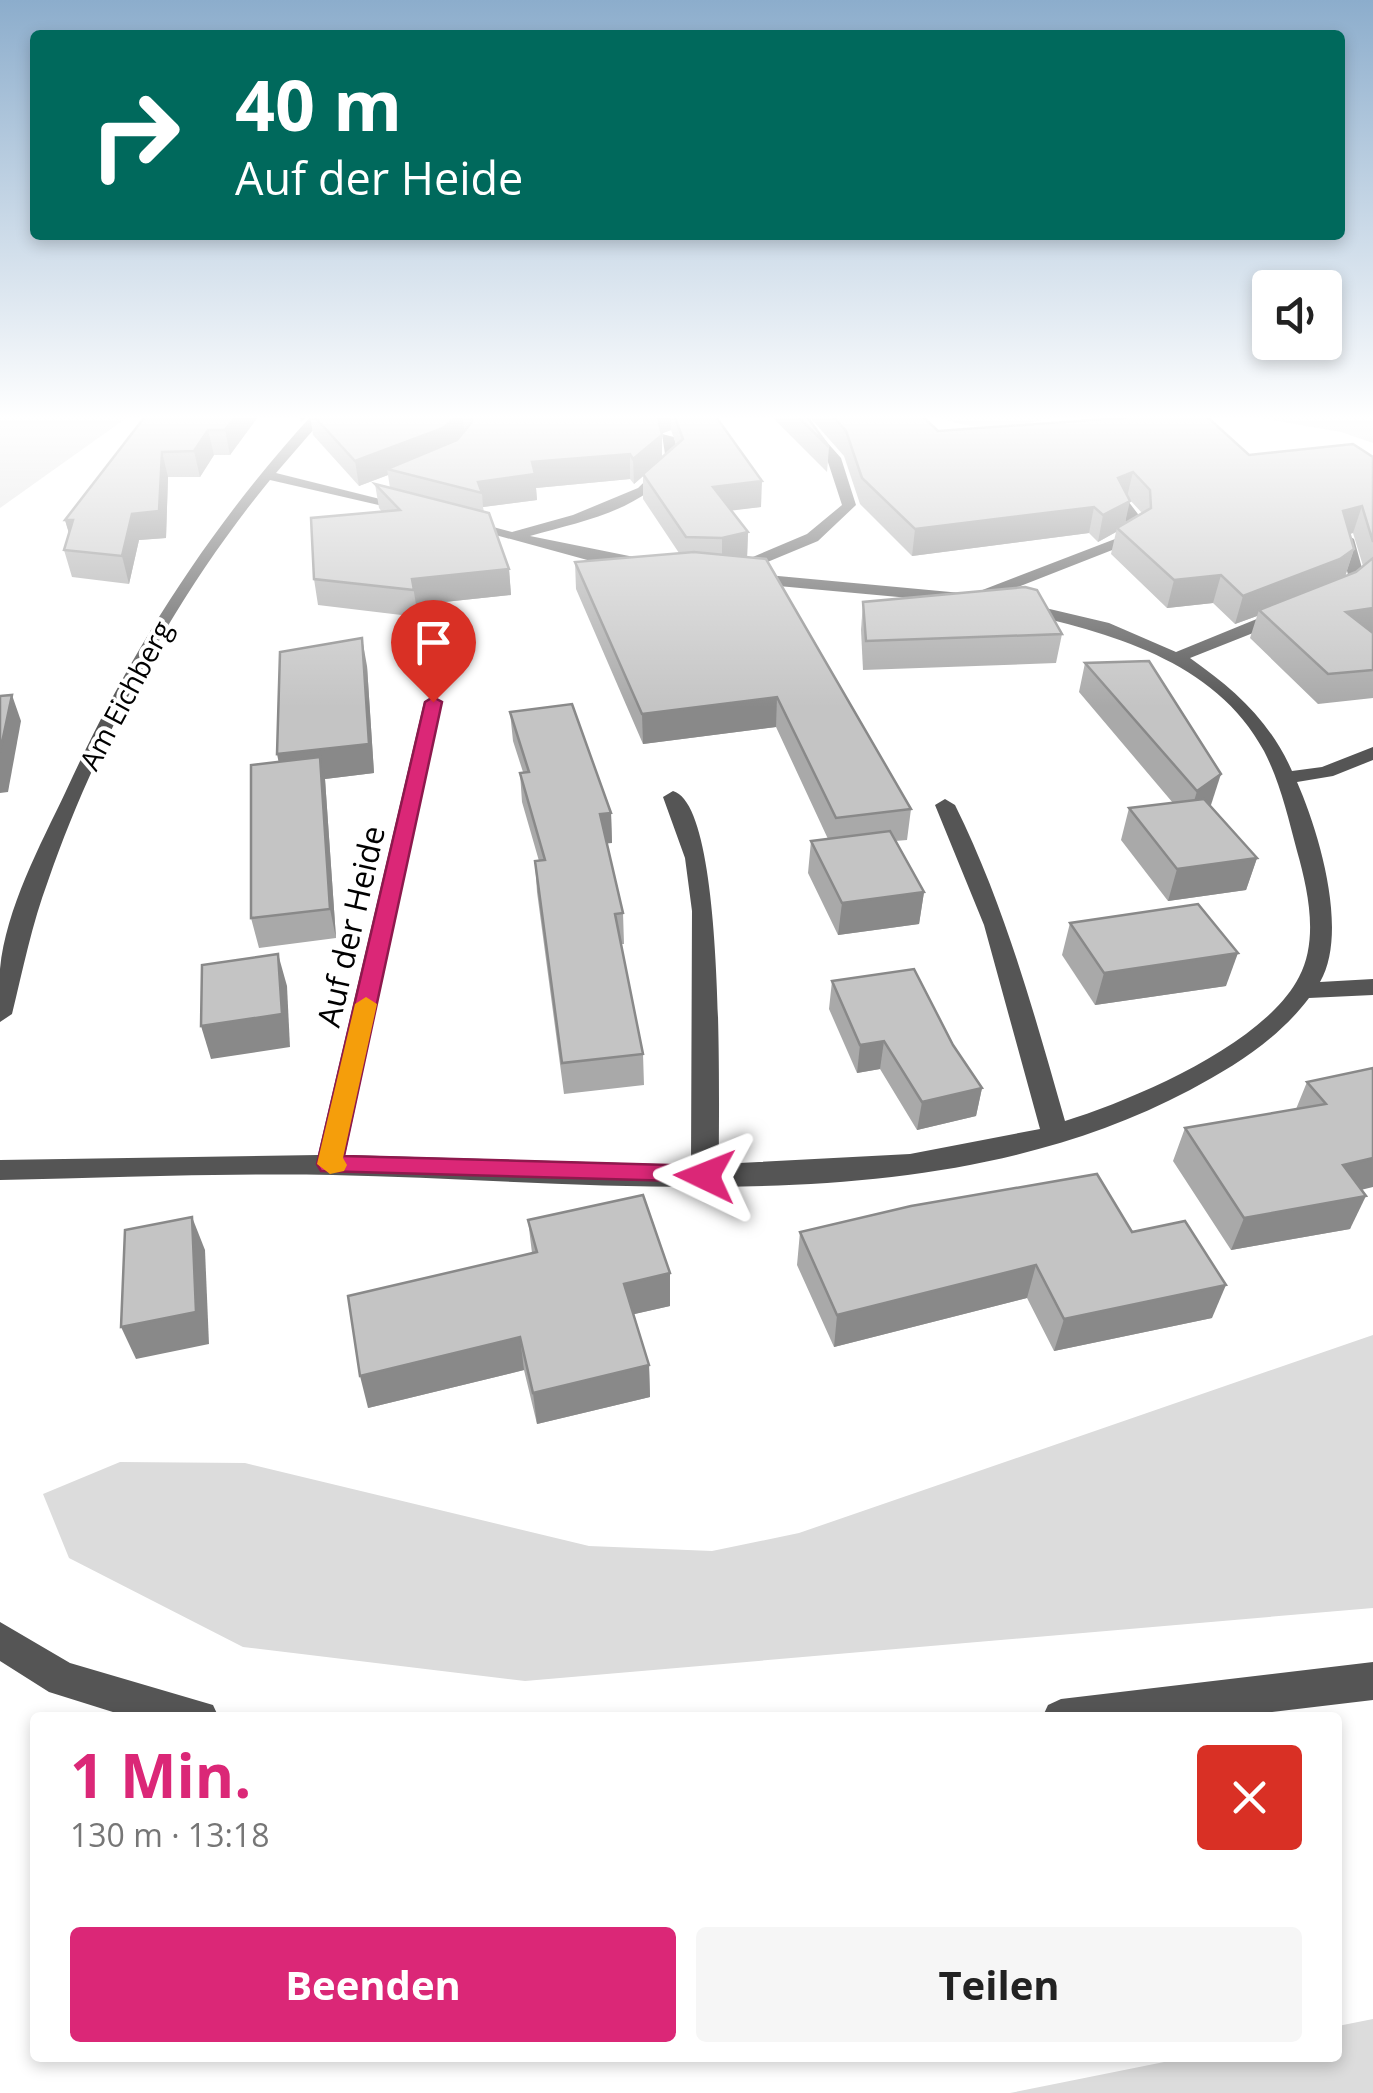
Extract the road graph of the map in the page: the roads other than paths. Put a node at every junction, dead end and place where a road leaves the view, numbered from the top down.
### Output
1 (237, 512) edge
2 (423, 512) edge
3 (585, 512) edge
4 (843, 512) edge
5 (1129, 512) edge
6 (509, 537) junction
7 (1346, 539) edge
8 (666, 567) edge
9 (974, 599) junction
10 (1321, 600) edge
11 (1303, 607) edge
12 (1178, 658) junction
13 (433, 702) dead end
14 (1373, 753) edge
15 (1286, 778) junction
16 (673, 797) dead end
17 (945, 805) dead end
18 (1373, 986) edge
19 (1302, 991) junction
20 (0, 1014) edge
21 (1054, 1134) junction
22 (330, 1164) junction
23 (0, 1170) edge
24 (705, 1176) junction
25 (0, 1640) edge
26 (1373, 1681) edge
27 (179, 1712) edge
28 (1112, 1712) edge

1 - 20 street, Am Eichberg
2 - 6 street
3 - 6 street
4 - 9 street
5 - 9 street
6 - 8 street
7 - 10 street
9 - 12 street
11 - 12 street
12 - 15 street
13 - 22 street, Auf der Heide
14 - 15 street
15 - 19 street
16 - 24 street
17 - 21 street
18 - 19 street
19 - 21 street
21 - 24 street
22 - 23 street
22 - 24 street
25 - 27 street
26 - 28 street

